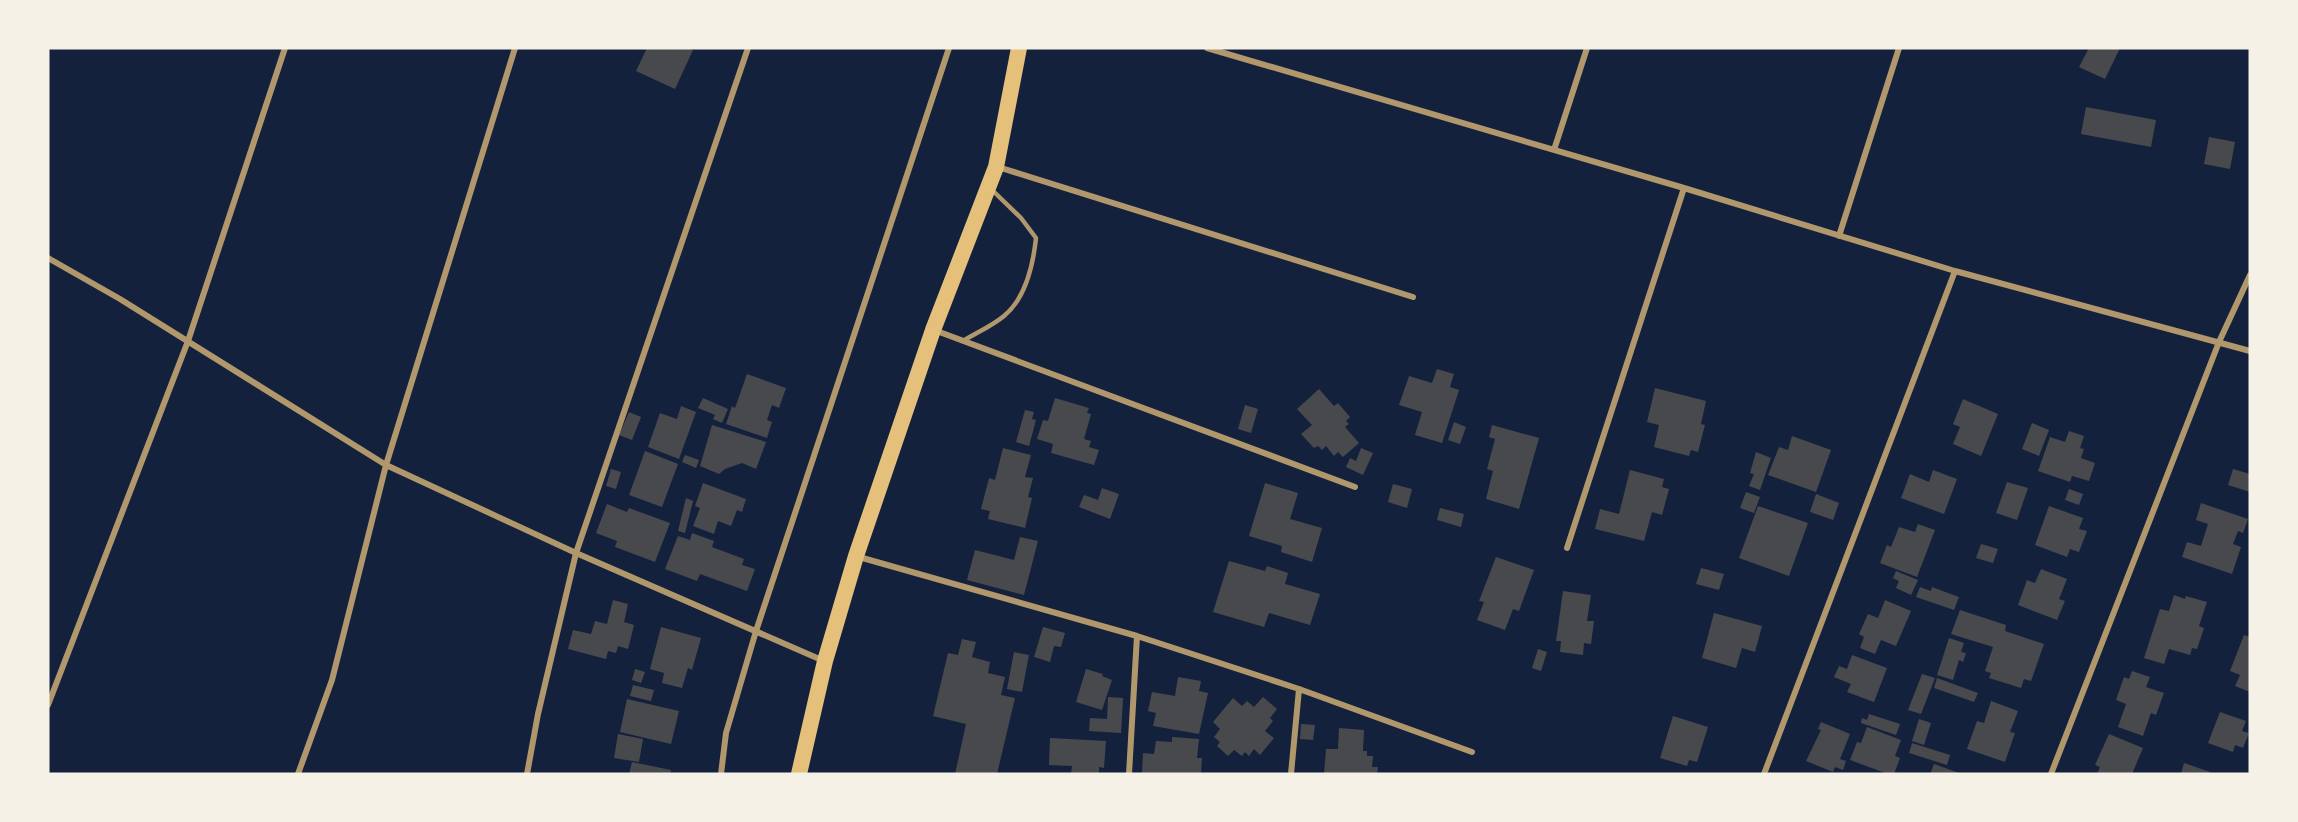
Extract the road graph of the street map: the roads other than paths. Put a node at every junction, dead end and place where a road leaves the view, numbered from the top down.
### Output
1 (285, 48) edge
2 (515, 48) edge
3 (748, 48) edge
4 (949, 48) edge
5 (1019, 48) edge
6 (1207, 48) edge
7 (1587, 48) edge
8 (1899, 48) edge
9 (1554, 150) junction
10 (996, 167) junction
11 (988, 186) junction
12 (1684, 188) junction
13 (1839, 236) junction
14 (48, 258) edge
15 (1955, 272) junction
16 (2250, 275) edge
17 (1413, 297) dead end
18 (933, 330) junction
19 (188, 341) junction
20 (963, 341) junction
21 (2219, 342) junction
22 (2250, 351) edge
23 (386, 465) junction
24 (1355, 487) dead end
25 (1567, 548) dead end
26 (576, 553) junction
27 (856, 556) junction
28 (756, 631) junction
29 (1137, 636) junction
30 (825, 661) junction
31 (1299, 689) junction
32 (48, 705) edge
33 (1472, 752) dead end
34 (298, 774) edge
35 (527, 774) edge
36 (721, 774) edge
37 (800, 774) edge
38 (1129, 774) edge
39 (1291, 774) edge
40 (1764, 774) edge
41 (2052, 774) edge

1 - 19 street
2 - 23 street
3 - 26 street
4 - 28 street
5 - 10 highway
6 - 9 street
7 - 9 street
8 - 13 street
9 - 12 street
10 - 11 highway
10 - 17 street
11 - 18 highway
11 - 20 lane
12 - 13 street
12 - 25 street
13 - 15 street
14 - 19 street
15 - 21 street
15 - 40 street
16 - 21 street
18 - 20 street
18 - 27 highway
19 - 23 street
19 - 32 street
20 - 24 street
21 - 22 street
21 - 41 street
23 - 26 street
23 - 34 street
26 - 28 street
26 - 35 street
27 - 29 street
27 - 30 highway
28 - 30 street
28 - 36 street
29 - 31 street
29 - 38 street
30 - 37 highway
31 - 33 street
31 - 39 street

